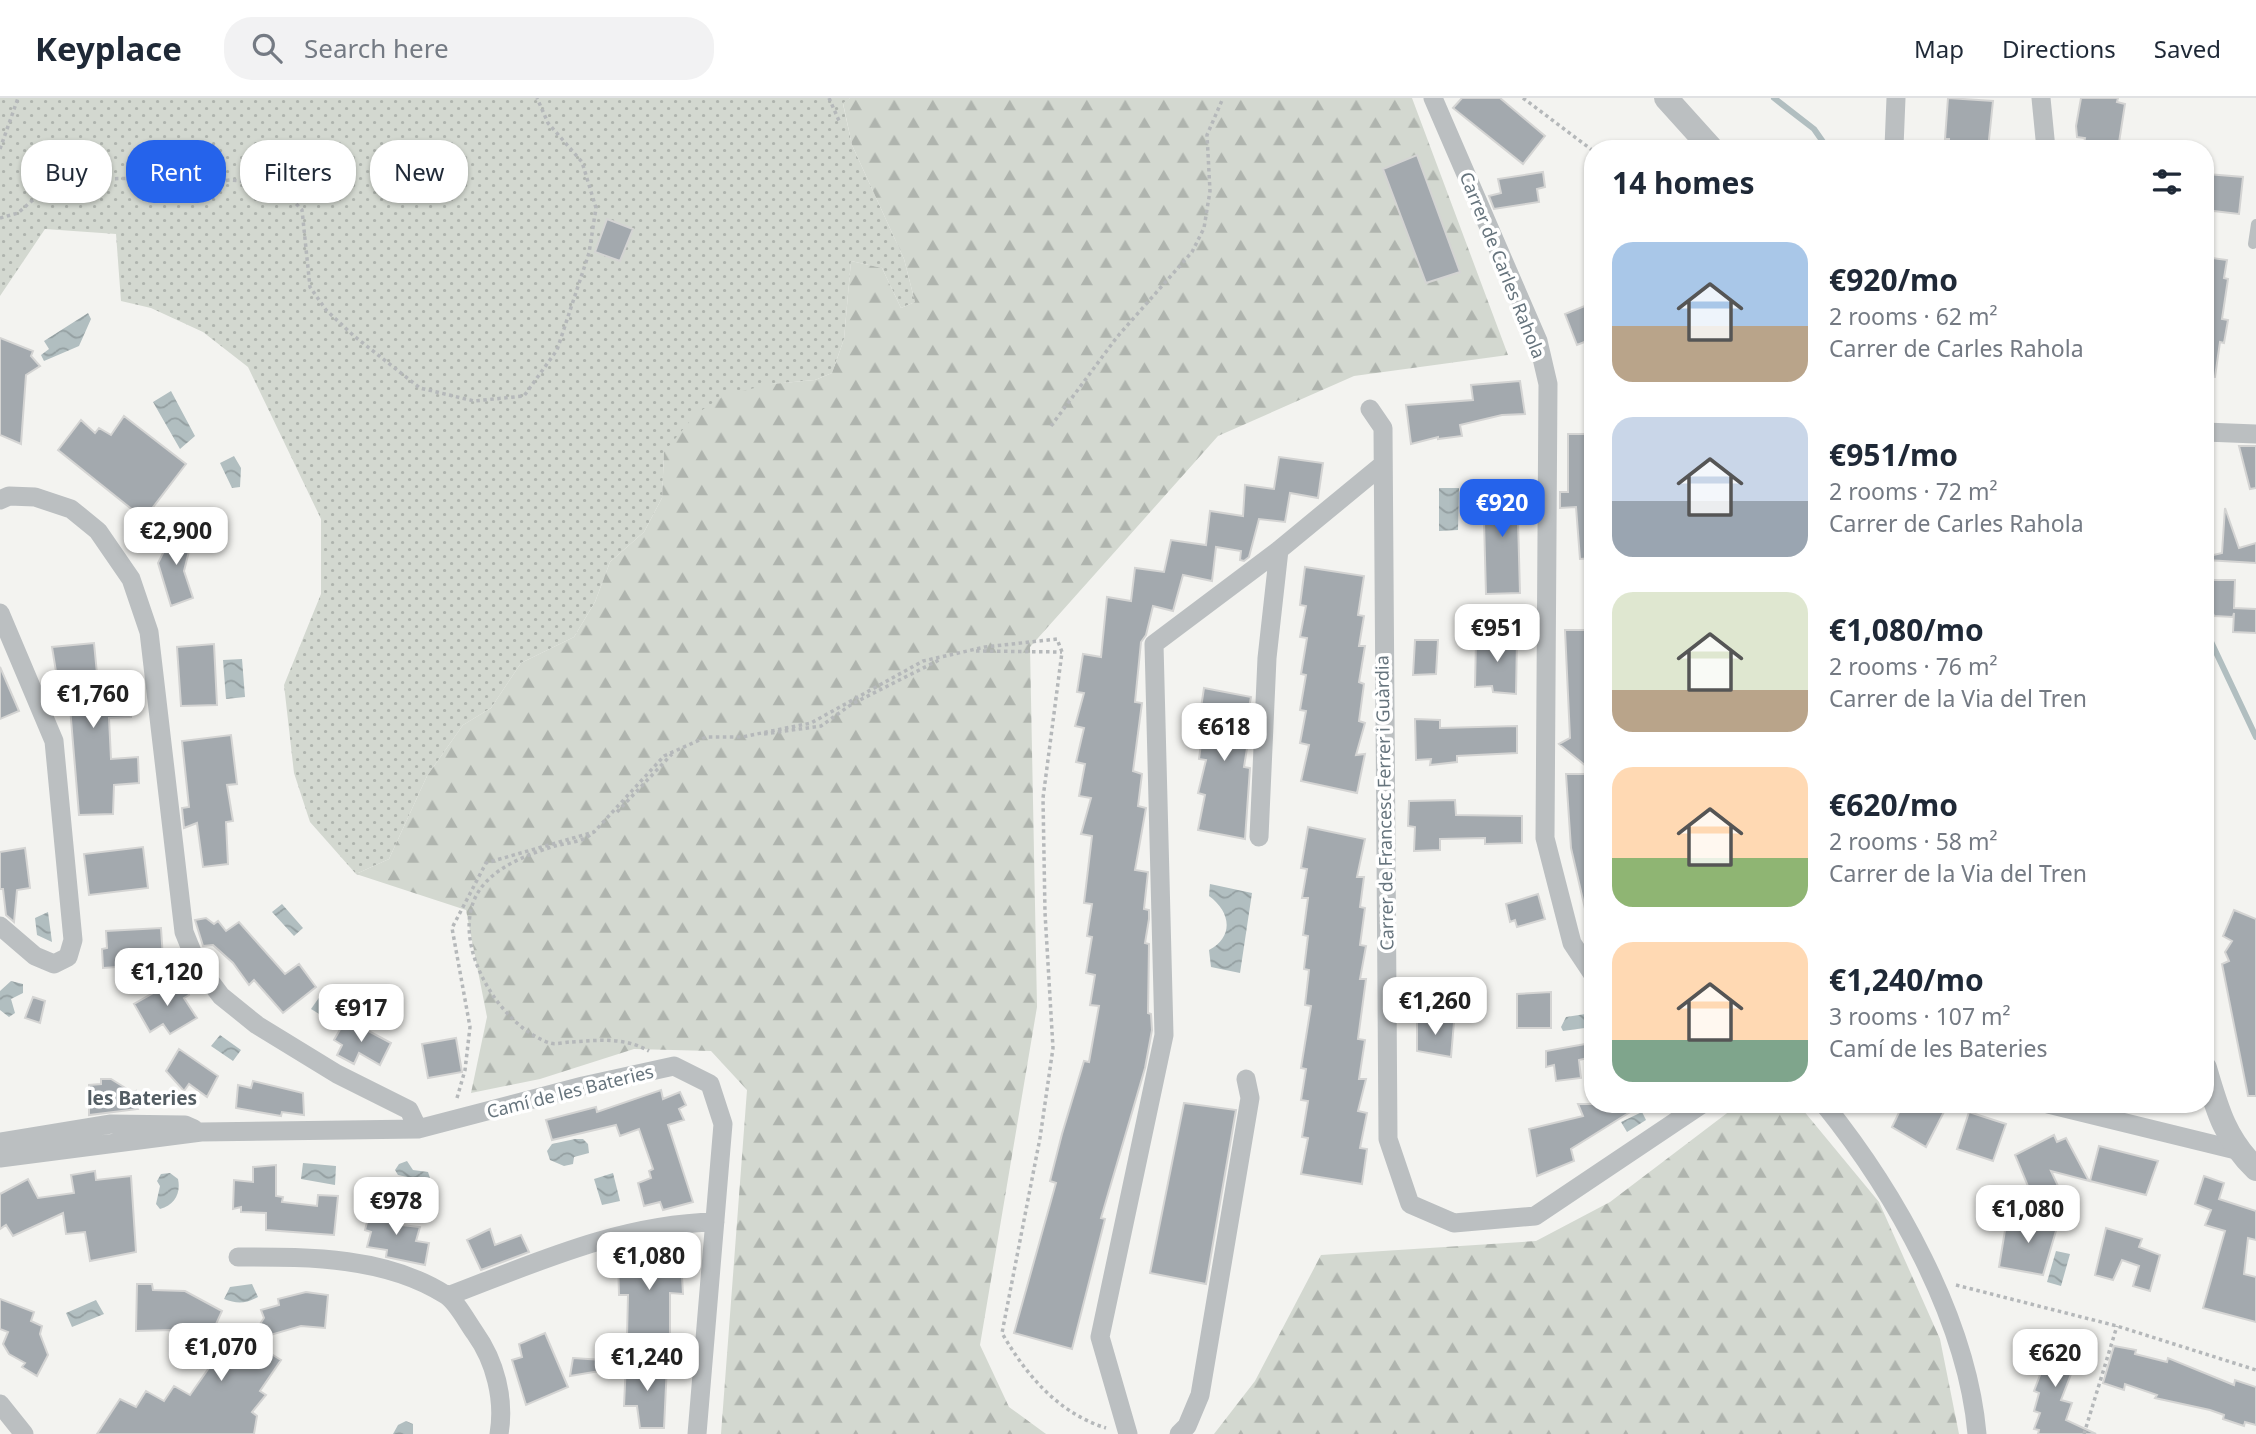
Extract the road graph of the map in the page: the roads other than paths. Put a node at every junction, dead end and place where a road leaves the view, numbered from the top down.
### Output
1 (1433, 98) edge
2 (1666, 98) edge
3 (1896, 98) edge
4 (2041, 98) edge
5 (1704, 140) edge
6 (1894, 140) edge
7 (2045, 140) edge
8 (2256, 225) edge
9 (2253, 244) dead end
10 (1370, 409) dead end
11 (2214, 432) edge
12 (2256, 434) edge
13 (1381, 466) junction
14 (0, 500) edge
15 (1279, 550) junction
16 (0, 613) edge
17 (1259, 837) dead end
18 (0, 926) edge
19 (1584, 962) edge
20 (1246, 1079) dead end
21 (2214, 1100) edge
22 (1687, 1113) edge
23 (1831, 1113) edge
24 (2085, 1113) edge
25 (418, 1129) junction
26 (201, 1132) junction
27 (0, 1142) edge
28 (2236, 1150) junction
29 (0, 1158) edge
30 (2256, 1169) edge
31 (715, 1222) junction
32 (238, 1257) dead end
33 (448, 1296) junction
34 (0, 1404) edge
35 (1121, 1432) edge
36 (24, 1434) edge
37 (499, 1434) edge
38 (696, 1434) edge
39 (1179, 1434) edge
40 (1977, 1434) edge

1 - 19 street, Carrer de Carles Rahola
2 - 5 street
3 - 6 street
4 - 7 street
8 - 9 lane
10 - 13 street, Carrer de Francesc Ferrer i Guàrdia
11 - 12 street
13 - 15 street
13 - 22 street, Carrer de Francesc Ferrer i Guàrdia
14 - 25 street
15 - 17 street
15 - 35 street
16 - 18 street
20 - 39 street
21 - 28 street
23 - 40 street
24 - 28 street
25 - 26 street, Camí de les Bateries
25 - 31 street, Camí de les Bateries
26 - 27 street, Camí de les Bateries
26 - 29 street, Camí de les Bateries
28 - 30 street
31 - 33 street
31 - 38 street, Camí de les Bateries
32 - 33 street
33 - 37 street
34 - 36 street

